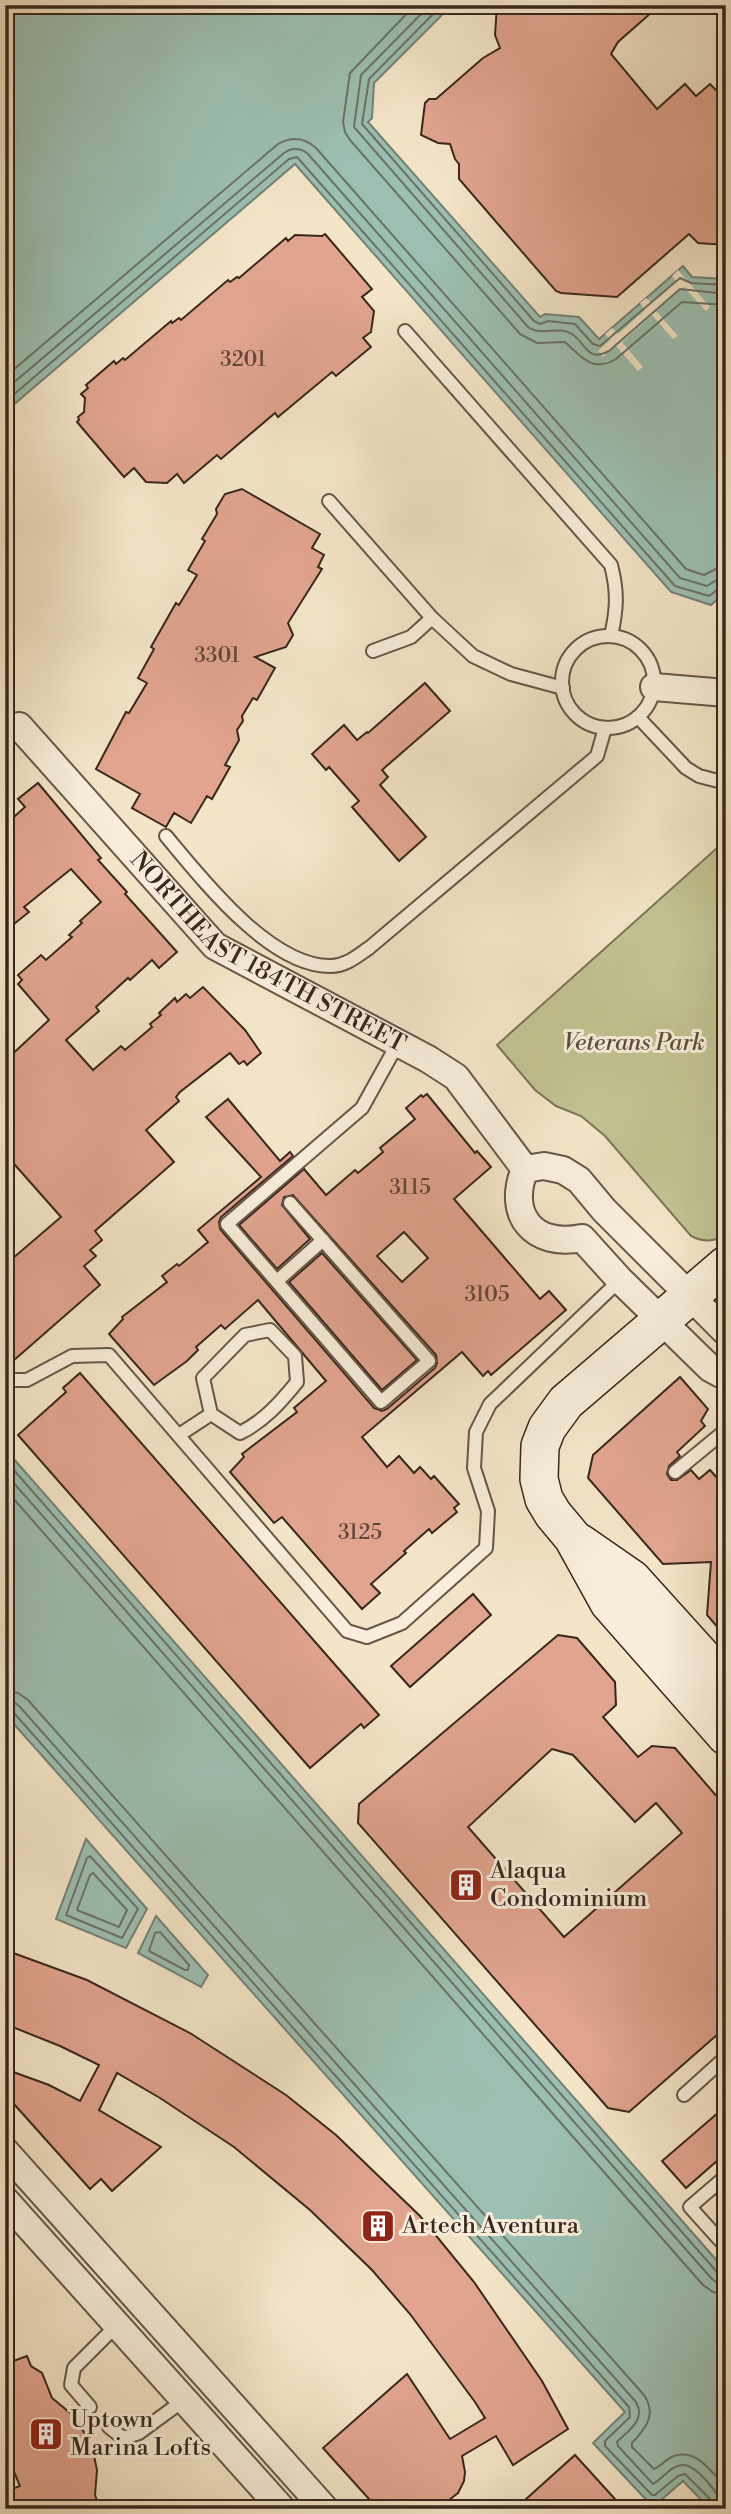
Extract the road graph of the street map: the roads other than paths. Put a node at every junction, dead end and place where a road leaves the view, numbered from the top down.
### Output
1 (405, 331) dead end
2 (329, 500) dead end
3 (432, 618) junction
4 (611, 636) junction
5 (373, 651) dead end
6 (654, 687) junction
7 (563, 688) junction
8 (726, 692) edge
9 (638, 717) junction
10 (12, 727) edge
11 (605, 728) junction
12 (726, 783) edge
13 (166, 836) dead end
14 (398, 1043) junction
15 (525, 1169) junction
16 (290, 1203) dead end
17 (323, 1240) junction
18 (726, 1265) edge
19 (620, 1280) junction
20 (277, 1281) junction
21 (690, 1296) junction
22 (663, 1320) junction
23 (726, 1332) edge
24 (726, 1374) edge
25 (5, 1380) edge
26 (211, 1414) junction
27 (726, 1430) edge
28 (178, 1436) junction
29 (675, 1472) dead end
30 (707, 1679) edge
31 (726, 1736) edge
32 (726, 2057) edge
33 (684, 2095) dead end
34 (5, 2151) edge
35 (726, 2176) edge
36 (5, 2200) edge
37 (726, 2247) edge
38 (117, 2325) junction
39 (150, 2338) junction
40 (184, 2400) junction
41 (90, 2407) dead end
42 (109, 2427) dead end
43 (282, 2509) edge
44 (326, 2509) edge

1 - 4 lane
2 - 3 lane
3 - 5 lane
3 - 7 lane
4 - 6 lane
4 - 7 lane
6 - 8 street
6 - 9 lane
7 - 11 lane
9 - 11 lane
9 - 12 lane
10 - 14 street, NORTHEAST 184TH STREET
11 - 13 lane
14 - 15 street, NORTHEAST 184TH STREET
14 - 20 lane
15 - 19 street
15 - 21 street
16 - 17 lane
17 - 20 lane
17 - 20 lane
18 - 21 street
19 - 22 street
19 - 28 lane
21 - 22 street
21 - 23 street
22 - 24 street
22 - 30 street
25 - 28 lane
26 - 26 lane
26 - 28 lane
27 - 29 lane
30 - 31 street
32 - 33 lane
34 - 39 street
35 - 37 lane
36 - 38 street
38 - 39 street
38 - 41 lane
39 - 40 street
39 - 44 street
40 - 42 lane
40 - 43 street

